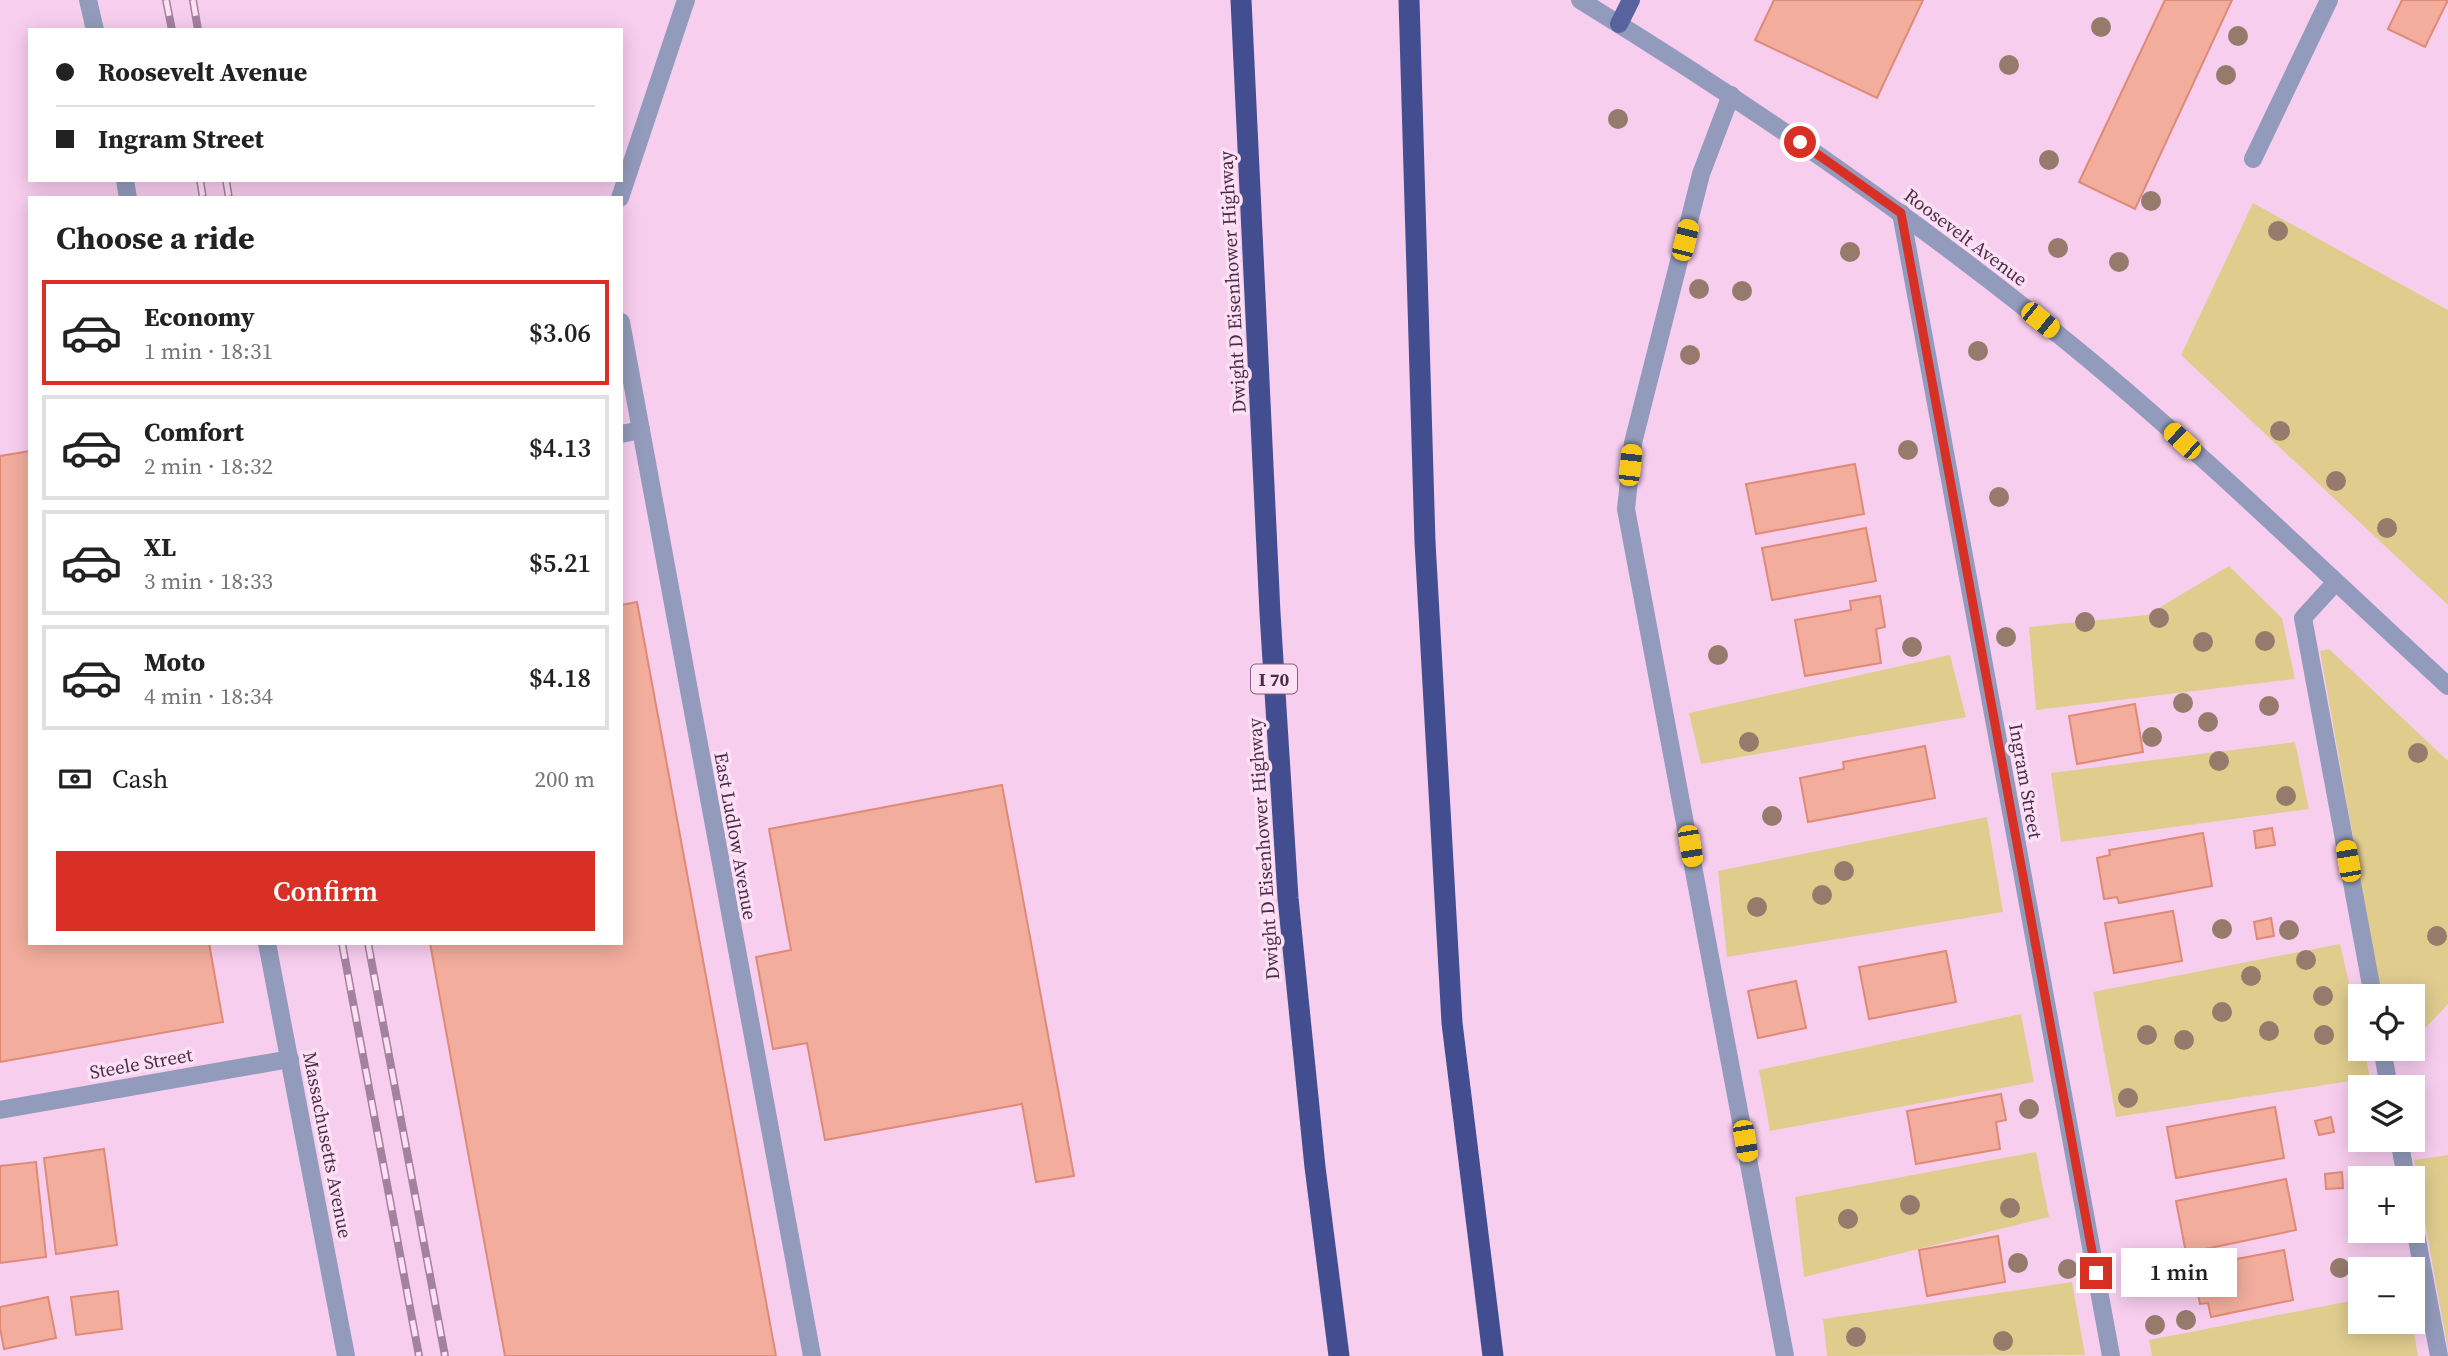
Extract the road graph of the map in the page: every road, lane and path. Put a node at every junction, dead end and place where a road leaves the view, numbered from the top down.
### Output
1 (88, 0) edge
2 (686, 0) edge
3 (1241, 0) edge
4 (1409, 0) edge
5 (1580, 0) edge
6 (1631, 0) edge
7 (2329, 0) edge
8 (1619, 24) junction
9 (94, 28) edge
10 (1731, 95) junction
11 (2253, 159) dead end
12 (621, 196) edge
13 (1901, 213) junction
14 (623, 333) edge
15 (641, 430) junction
16 (623, 434) edge
17 (2335, 583) junction
18 (2448, 686) edge
19 (267, 945) edge
20 (2370, 984) edge
21 (290, 1059) junction
22 (0, 1110) edge
23 (2418, 1243) edge
24 (346, 1356) edge
25 (812, 1356) edge
26 (1339, 1356) edge
27 (1493, 1356) edge
28 (1785, 1356) edge
29 (2111, 1356) edge
30 (2439, 1356) edge

1 - 9 street
2 - 12 street
3 - 26 highway, Dwight D Eisenhower Highway / I 70
4 - 27 highway
5 - 8 street, Roosevelt Avenue
6 - 8 main road
7 - 11 street
8 - 10 street, Roosevelt Avenue
10 - 13 street, Roosevelt Avenue
10 - 28 street
13 - 17 street, Roosevelt Avenue
13 - 29 street, Ingram Street
14 - 15 street, East Ludlow Avenue
15 - 16 street
15 - 25 street, East Ludlow Avenue
17 - 18 street, Roosevelt Avenue
17 - 20 street
19 - 21 street, Massachusetts Avenue
21 - 22 street, Steele Street
21 - 24 street, Massachusetts Avenue
23 - 30 street

